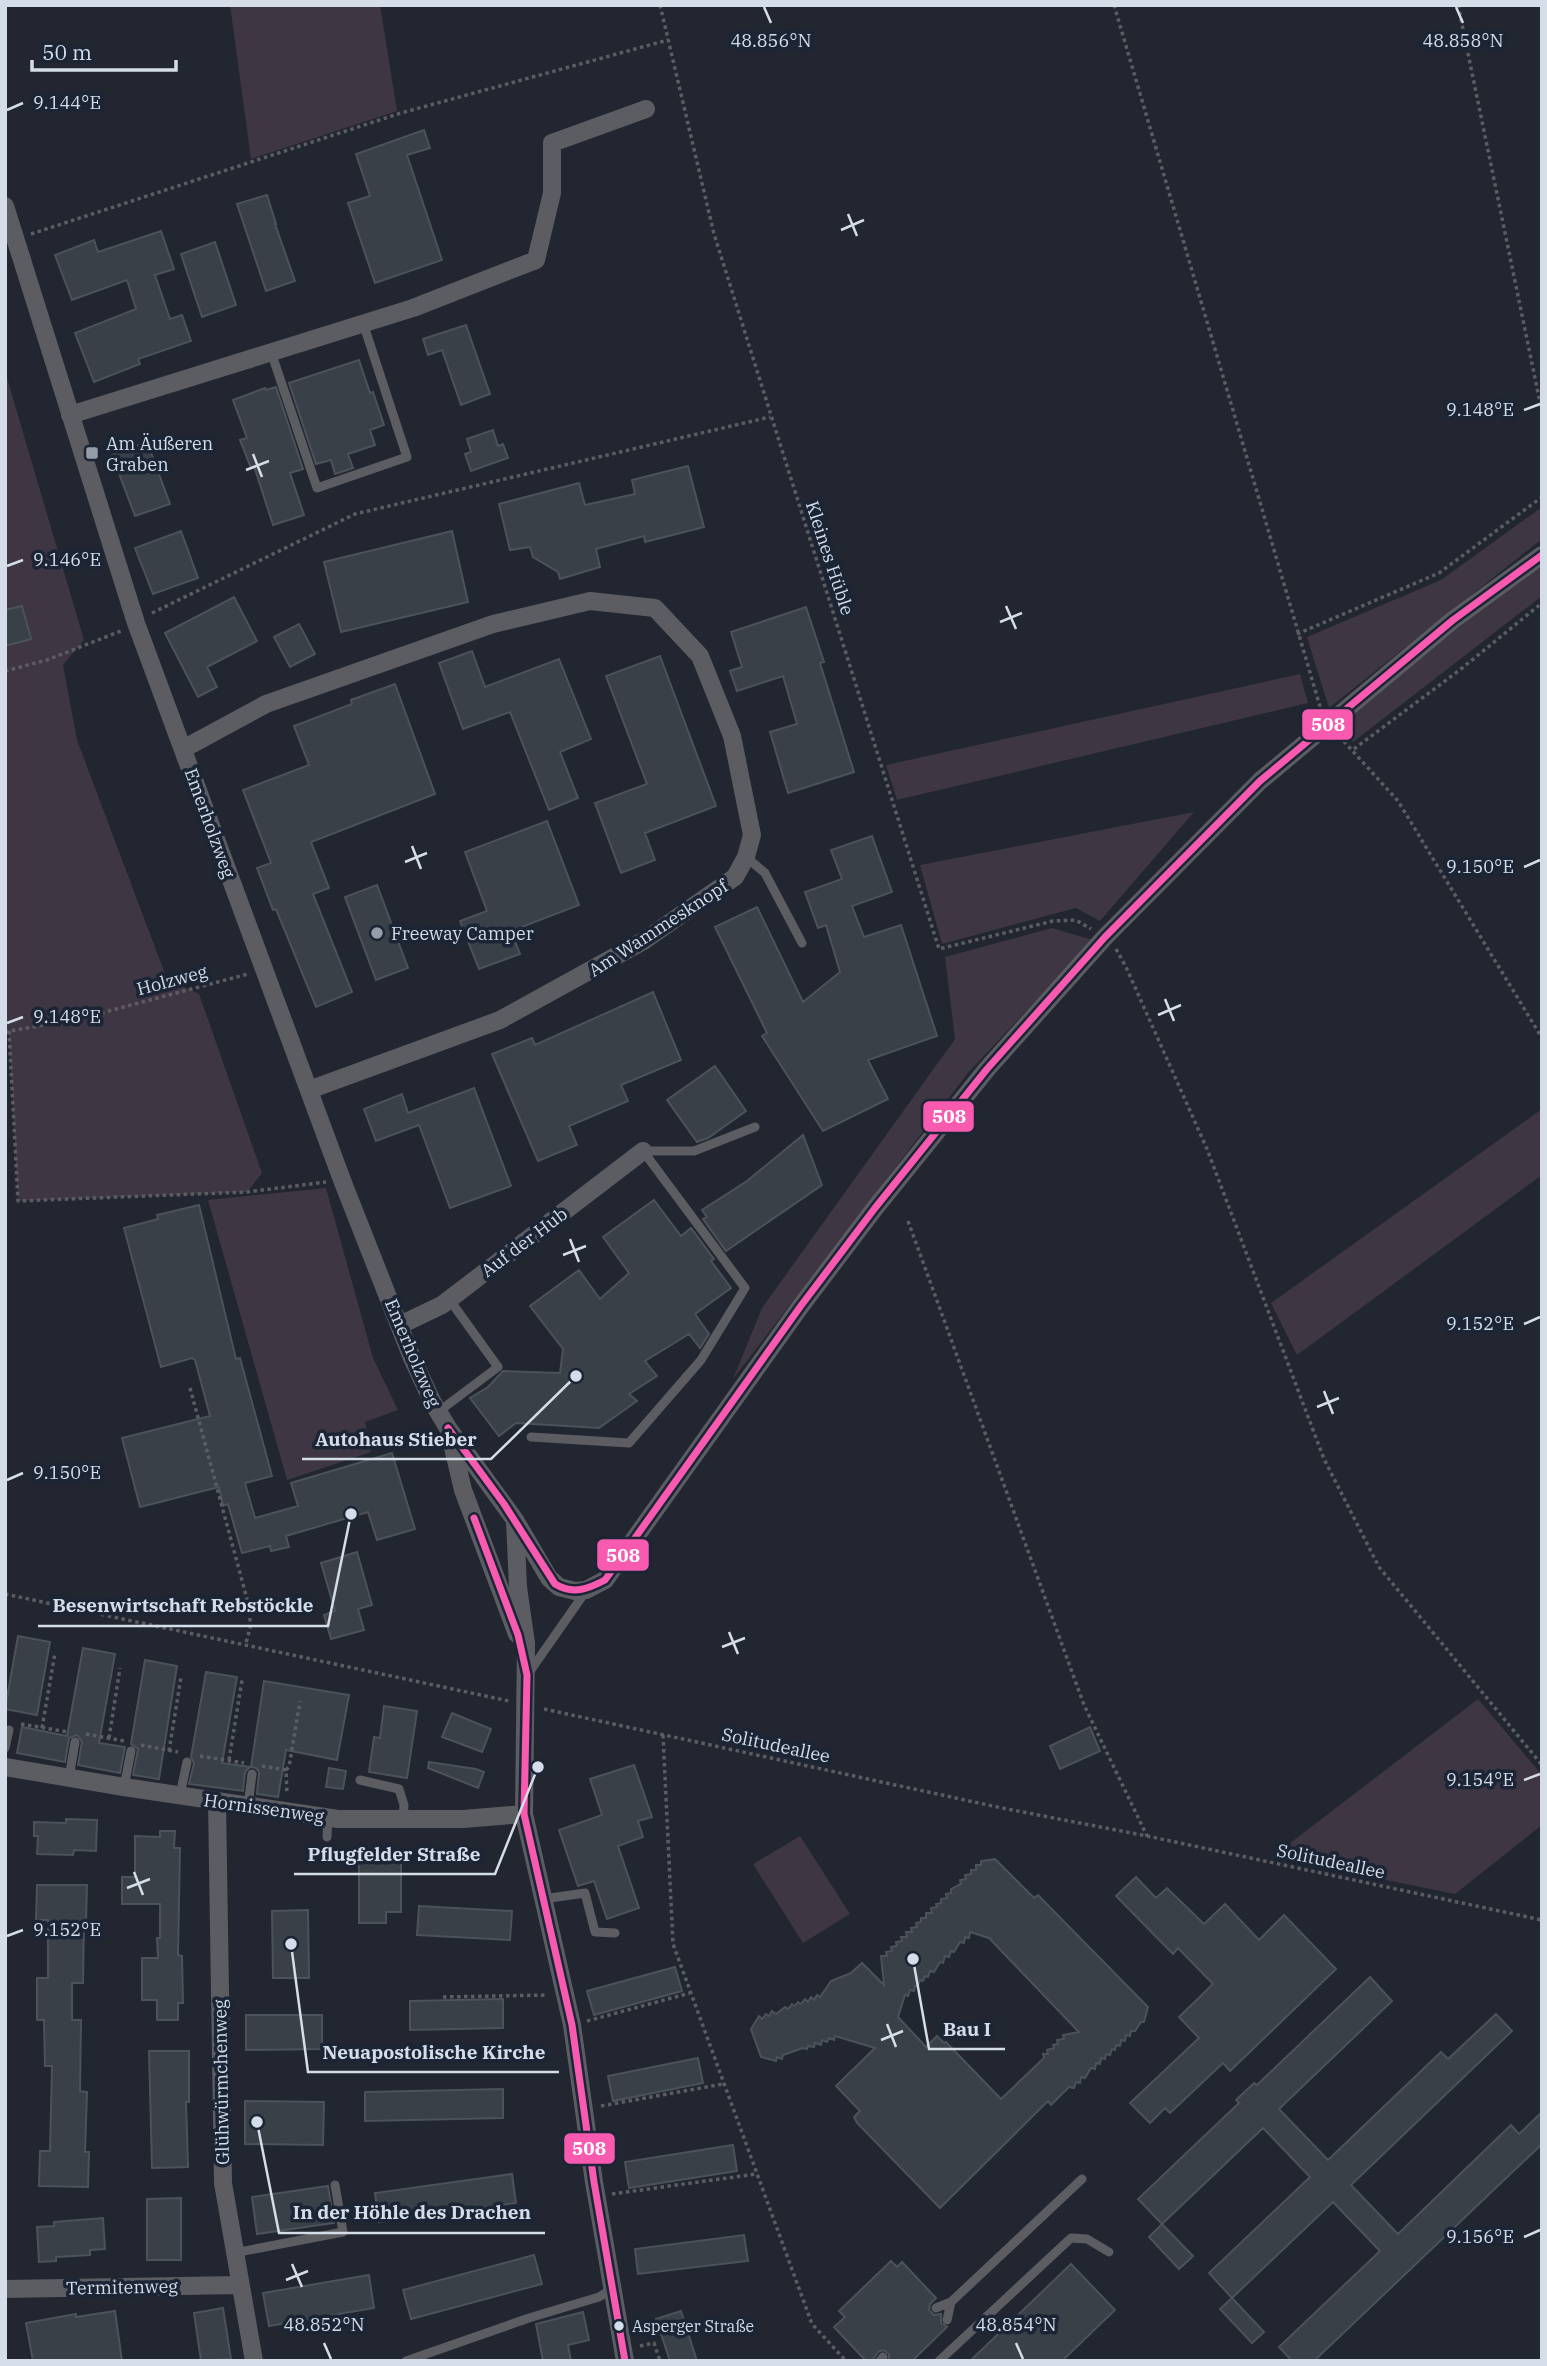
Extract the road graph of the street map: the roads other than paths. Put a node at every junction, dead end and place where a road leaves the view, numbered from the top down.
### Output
1 (646, 109) dead end
2 (5, 206) edge
3 (363, 323) junction
4 (270, 351) junction
5 (70, 415) junction
6 (1542, 555) edge
7 (183, 748) junction
8 (746, 857) junction
9 (802, 943) dead end
10 (309, 1090) junction
11 (755, 1127) dead end
12 (643, 1151) junction
13 (449, 1299) junction
14 (400, 1325) junction
15 (443, 1420) junction
16 (531, 1437) dead end
17 (515, 1520) junction
18 (586, 1590) junction
19 (527, 1675) junction
20 (9, 1726) road end
21 (75, 1742) dead end
22 (5, 1748) edge
23 (131, 1751) dead end
24 (187, 1762) dead end
25 (5, 1767) edge
26 (252, 1774) dead end
27 (69, 1778) junction
28 (360, 1780) dead end
29 (124, 1787) junction
30 (180, 1795) junction
31 (217, 1801) junction
32 (248, 1806) junction
33 (524, 1814) junction
34 (328, 1817) junction
35 (403, 1820) junction
36 (327, 1837) dead end
37 (543, 1899) junction
38 (615, 1933) dead end
39 (1082, 2179) dead end
40 (335, 2185) dead end
41 (1109, 2252) dead end
42 (234, 2253) junction
43 (239, 2285) junction
44 (5, 2289) edge
45 (612, 2289) junction
46 (951, 2302) junction
47 (936, 2308) dead end
48 (947, 2320) dead end
49 (254, 2361) edge
50 (406, 2361) edge
51 (625, 2361) edge
52 (939, 2361) edge

1 - 3 street
2 - 5 street, Emerholzweg
3 - 4 street
3 - 4 lane
4 - 5 street
5 - 7 street, Emerholzweg
6 - 18 street
7 - 8 street
7 - 10 street, Emerholzweg
8 - 9 lane
8 - 10 street, Am Wammesknopf
10 - 14 street, Emerholzweg
11 - 12 lane
12 - 13 street, Auf der Hub
12 - 16 lane
13 - 14 street, Auf der Hub
13 - 15 lane
14 - 15 street, Emerholzweg
15 - 17 street, Emerholzweg
15 - 19 street, Emerholzweg
17 - 18 street, Emerholzweg
17 - 19 street, Emerholzweg
18 - 19 lane
19 - 33 street, Emerholzweg
20 - 22 lane
21 - 27 lane
23 - 29 lane
24 - 30 lane
25 - 27 street, Hornissenweg
26 - 32 lane
27 - 29 street, Hornissenweg
28 - 35 lane
29 - 30 street, Hornissenweg
30 - 31 street, Hornissenweg
31 - 32 street, Hornissenweg
31 - 42 street, Glühwürmchenweg
32 - 34 street, Hornissenweg
33 - 35 street, Hornissenweg
33 - 37 street, Emerholzweg
34 - 35 street, Hornissenweg
34 - 36 lane
37 - 38 lane
37 - 45 street, Emerholzweg
39 - 46 lane
40 - 42 lane
41 - 52 lane
42 - 43 street, Glühwürmchenweg
43 - 44 street, Termitenweg
43 - 49 street, Glühwürmchenweg
45 - 50 lane
45 - 51 street, Emerholzweg
46 - 47 lane
46 - 48 lane

